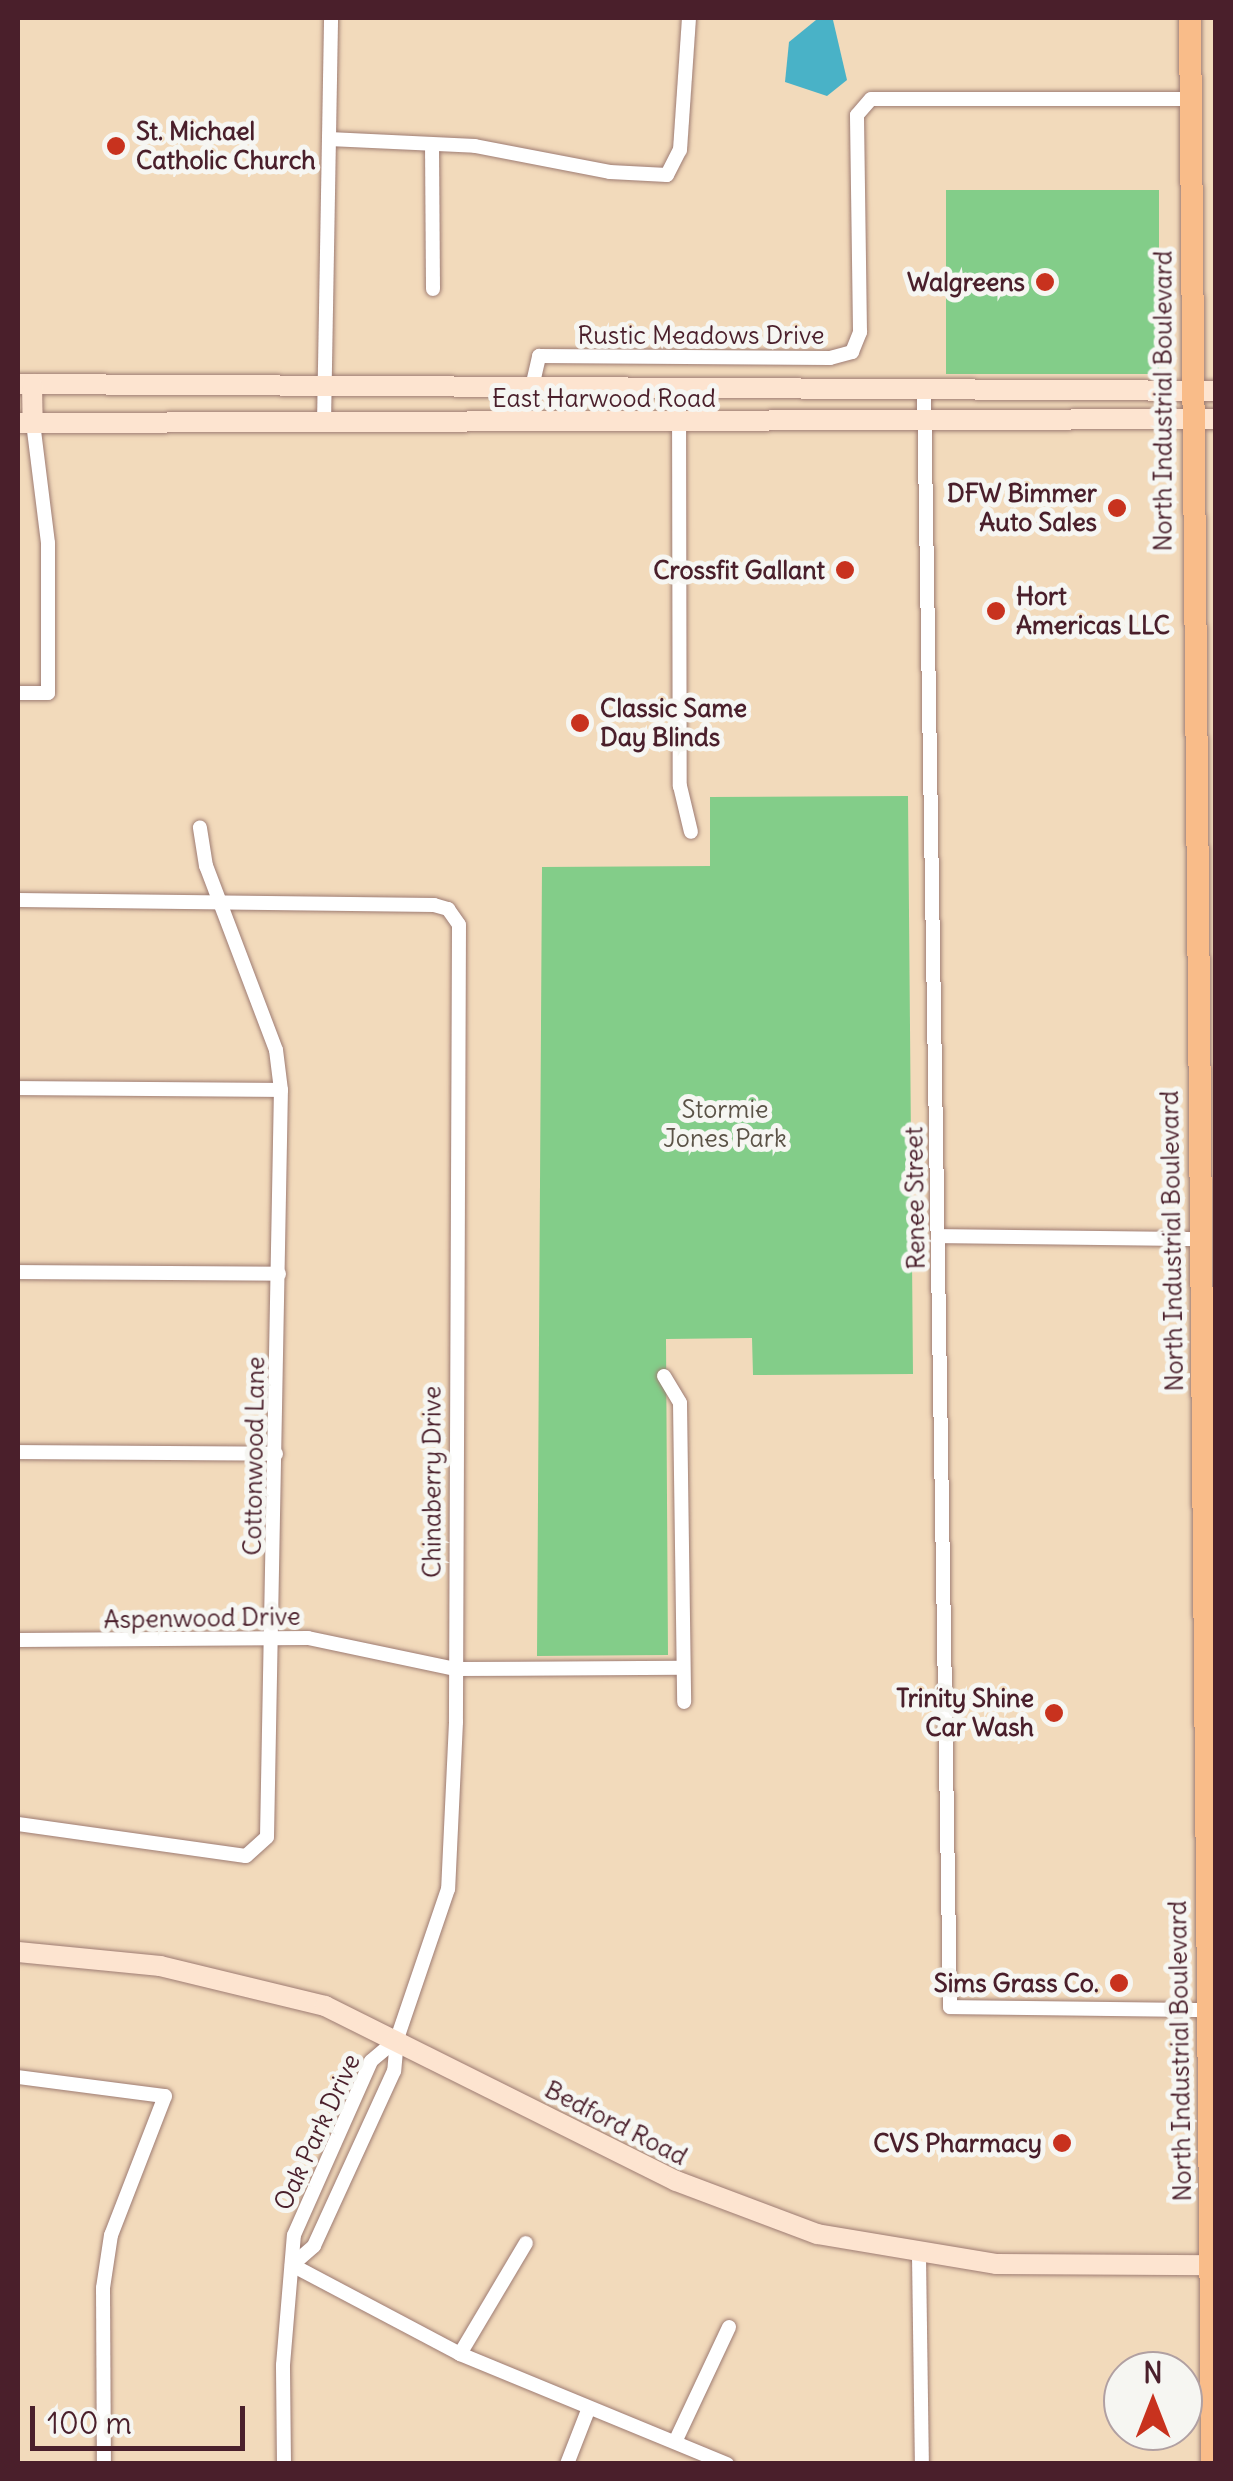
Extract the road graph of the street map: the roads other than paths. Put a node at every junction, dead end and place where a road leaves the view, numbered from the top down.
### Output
1 (331, 18) edge
2 (689, 18) edge
3 (1190, 18) edge
4 (1190, 100) junction
5 (329, 139) junction
6 (432, 145) junction
7 (434, 289) dead end
8 (25, 384) edge
9 (198, 385) junction
10 (324, 386) junction
11 (532, 387) junction
12 (678, 388) junction
13 (924, 390) junction
14 (1190, 391) junction
15 (1216, 391) edge
16 (1190, 418) junction
17 (1216, 419) edge
18 (25, 423) edge
19 (196, 423) junction
20 (324, 423) junction
21 (532, 423) junction
22 (679, 423) junction
23 (925, 423) junction
24 (18, 693) edge
25 (200, 827) dead end
26 (692, 832) dead end
27 (18, 900) edge
28 (220, 901) junction
29 (18, 1088) edge
30 (281, 1090) junction
31 (1207, 1198) edge
32 (938, 1236) junction
33 (1199, 1239) junction
34 (18, 1272) edge
35 (280, 1274) junction
36 (664, 1376) dead end
37 (18, 1452) edge
38 (276, 1454) junction
39 (275, 1639) junction
40 (18, 1640) edge
41 (684, 1668) junction
42 (455, 1669) junction
43 (684, 1702) dead end
44 (18, 1824) edge
45 (18, 1952) edge
46 (1208, 2010) junction
47 (397, 2039) junction
48 (18, 2076) edge
49 (330, 2155) junction
50 (352, 2164) junction
51 (526, 2243) dead end
52 (919, 2256) junction
53 (292, 2265) junction
54 (1213, 2265) edge
55 (728, 2327) dead end
56 (460, 2354) junction
57 (588, 2410) junction
58 (675, 2442) junction
59 (104, 2464) edge
60 (284, 2464) edge
61 (567, 2464) edge
62 (727, 2464) edge
63 (922, 2464) edge
64 (1212, 2464) edge

1 - 5 street
2 - 6 street
3 - 4 main road, North Industrial Boulevard
4 - 11 street, Rustic Meadows Drive
4 - 14 main road, North Industrial Boulevard
5 - 6 street
5 - 10 street
6 - 7 street
8 - 9 main road, East Harwood Road
8 - 18 main road
9 - 10 main road, East Harwood Road
9 - 19 main road
10 - 11 main road, East Harwood Road
10 - 20 street
11 - 12 main road, East Harwood Road
11 - 21 main road
12 - 13 main road, East Harwood Road
12 - 22 street
13 - 14 main road, East Harwood Road
13 - 23 street, Renee Street
14 - 15 main road, East Harwood Road
14 - 16 main road, North Industrial Boulevard
16 - 17 main road, East Harwood Road
16 - 23 main road, East Harwood Road
16 - 31 main road, North Industrial Boulevard
18 - 19 main road, East Harwood Road
18 - 24 street
19 - 20 main road, East Harwood Road
20 - 21 main road, East Harwood Road
21 - 22 main road, East Harwood Road
22 - 23 main road, East Harwood Road
22 - 26 street
23 - 32 street, Renee Street
25 - 28 street, Cottonwood Lane
27 - 28 street
28 - 30 street, Cottonwood Lane
28 - 42 street, Chinaberry Drive
29 - 30 street
30 - 35 street, Cottonwood Lane
31 - 33 main road, North Industrial Boulevard
32 - 33 street
32 - 46 street, Renee Street
33 - 46 main road, North Industrial Boulevard
34 - 35 street
35 - 38 street, Cottonwood Lane
36 - 41 street
37 - 38 street
38 - 39 street, Cottonwood Lane
39 - 40 street, Aspenwood Drive
39 - 42 street, Aspenwood Drive
39 - 44 street, Cottonwood Lane
41 - 42 street, Aspenwood Drive
41 - 43 street
42 - 47 street, Chinaberry Drive
45 - 47 main road, Bedford Road
46 - 54 main road, North Industrial Boulevard
47 - 49 street, Oak Park Drive
47 - 50 street, Oak Park Drive
47 - 52 main road, Bedford Road
48 - 59 street
49 - 50 street
49 - 53 street, Oak Park Drive
50 - 53 street, Oak Park Drive
51 - 56 street
52 - 54 main road, Bedford Road
52 - 63 street
53 - 56 street
53 - 60 street, Oak Park Drive
54 - 64 main road, North Industrial Boulevard
55 - 58 street
56 - 57 street
57 - 58 street
57 - 61 street
58 - 62 street

